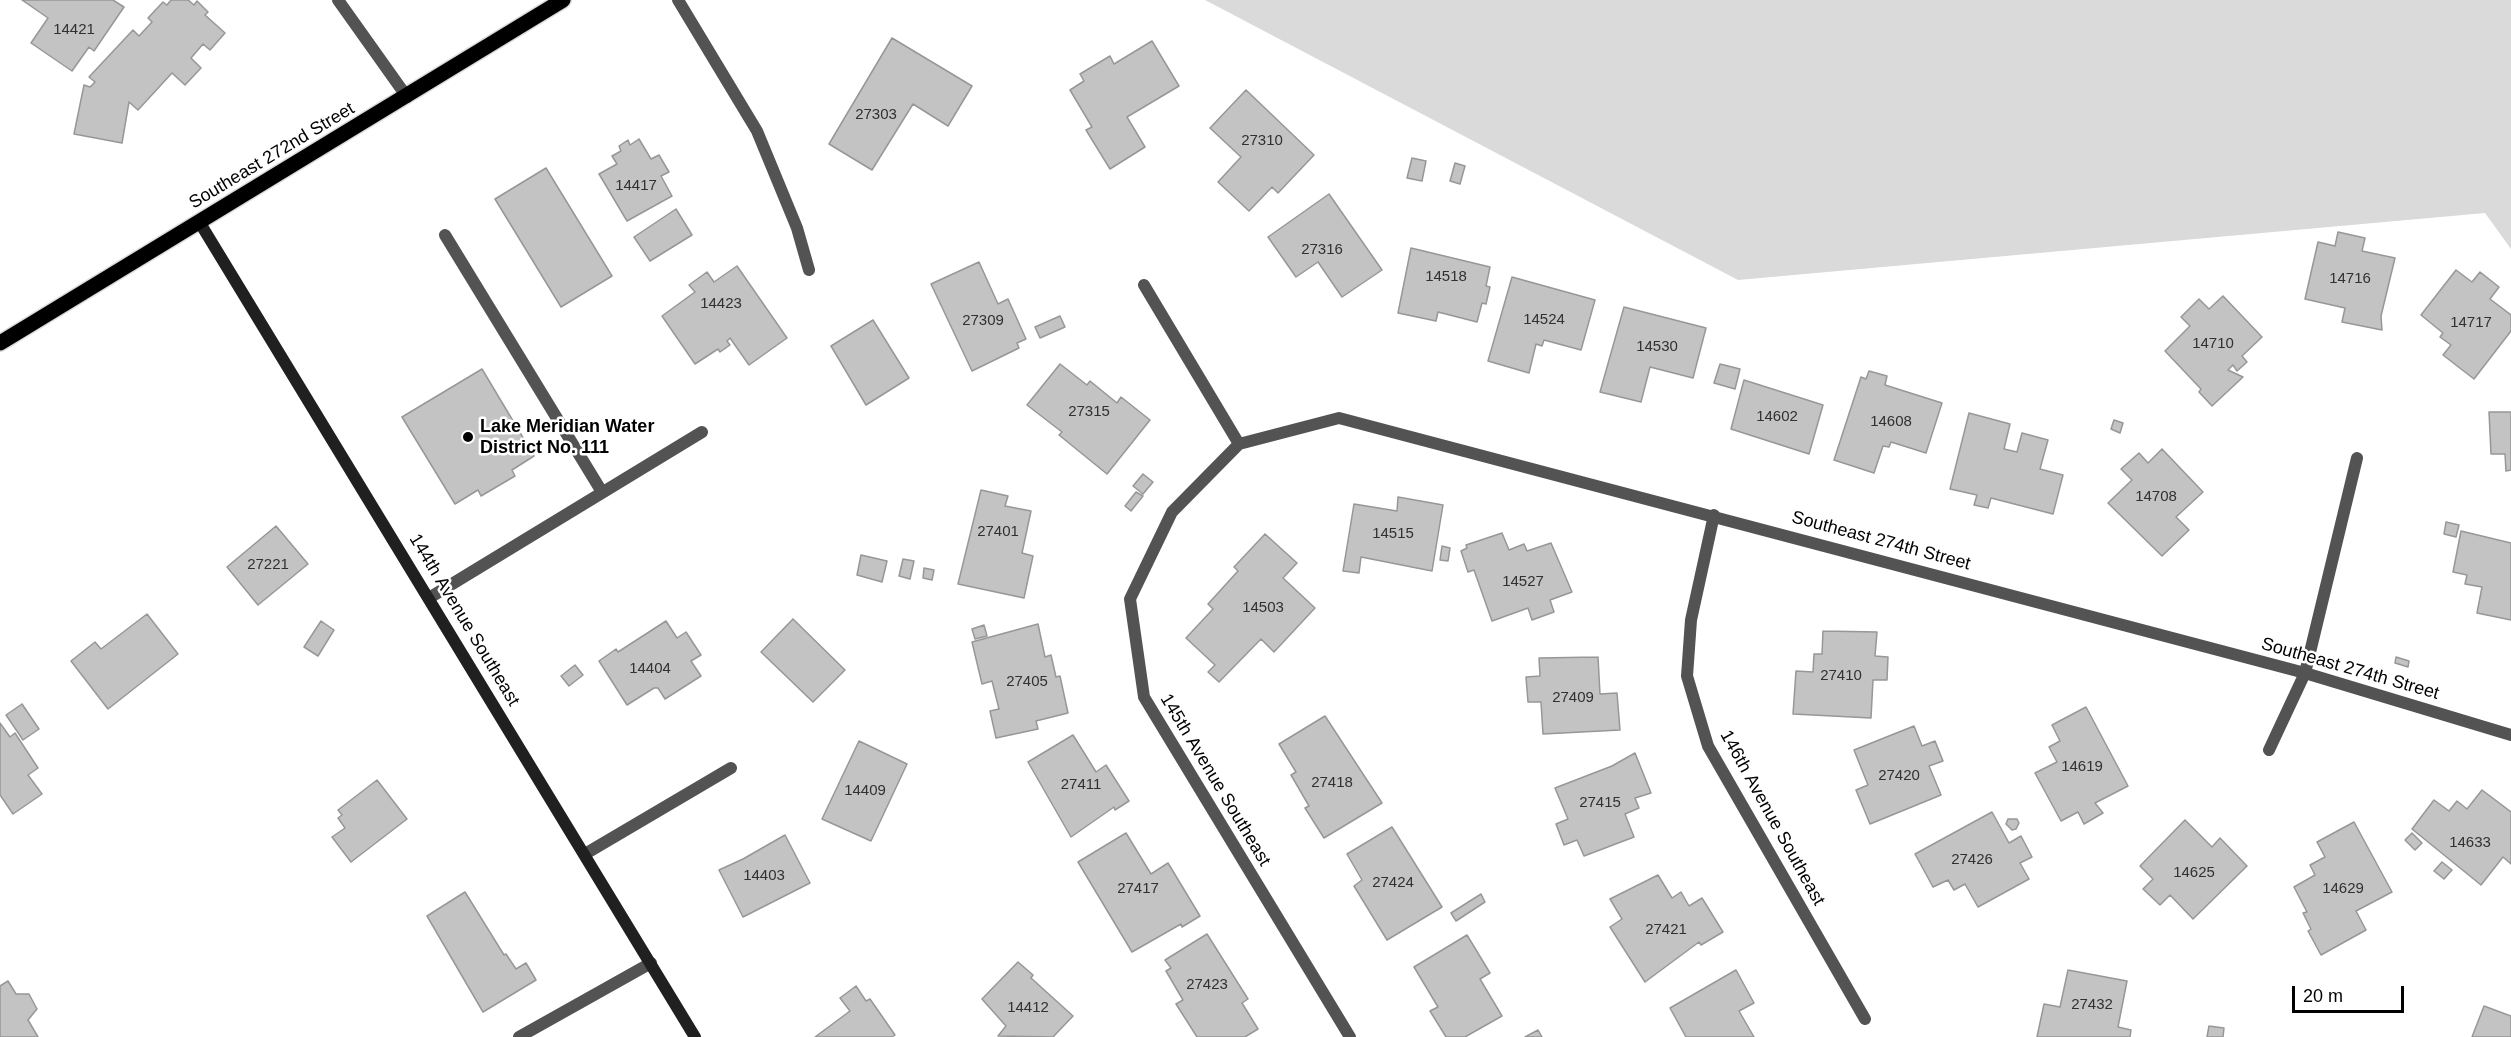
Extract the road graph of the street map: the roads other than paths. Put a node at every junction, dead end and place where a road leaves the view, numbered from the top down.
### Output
1 (338, 0) edge
2 (563, 0) edge
3 (678, 0) edge
4 (407, 97) junction
5 (200, 223) junction
6 (446, 235) dead end
7 (809, 270) dead end
8 (1144, 285) dead end
9 (0, 343) edge
10 (702, 432) dead end
11 (1239, 444) junction
12 (2357, 458) dead end
13 (602, 492) junction
14 (1714, 515) junction
15 (429, 598) junction
16 (2305, 674) junction
17 (2511, 735) edge
18 (2270, 750) dead end
19 (731, 768) dead end
20 (585, 854) junction
21 (651, 963) junction
22 (1865, 1019) dead end
23 (519, 1037) edge
24 (695, 1037) edge
25 (1350, 1037) edge

1 - 4 street
2 - 4 main road, Southeast 272nd Street
3 - 7 street
4 - 5 main road, Southeast 272nd Street
5 - 9 main road, Southeast 272nd Street
5 - 15 street, 144th Avenue Southeast
6 - 13 street
8 - 11 street
10 - 13 street
11 - 14 street, Southeast 274th Street
11 - 25 street, 145th Avenue Southeast
12 - 16 street
13 - 15 street
14 - 16 street, Southeast 274th Street
14 - 22 street, 146th Avenue Southeast
15 - 20 street, 144th Avenue Southeast
16 - 17 street, Southeast 274th Street
16 - 18 street
19 - 20 street
20 - 21 street, 144th Avenue Southeast
21 - 23 street
21 - 24 street, 144th Avenue Southeast

